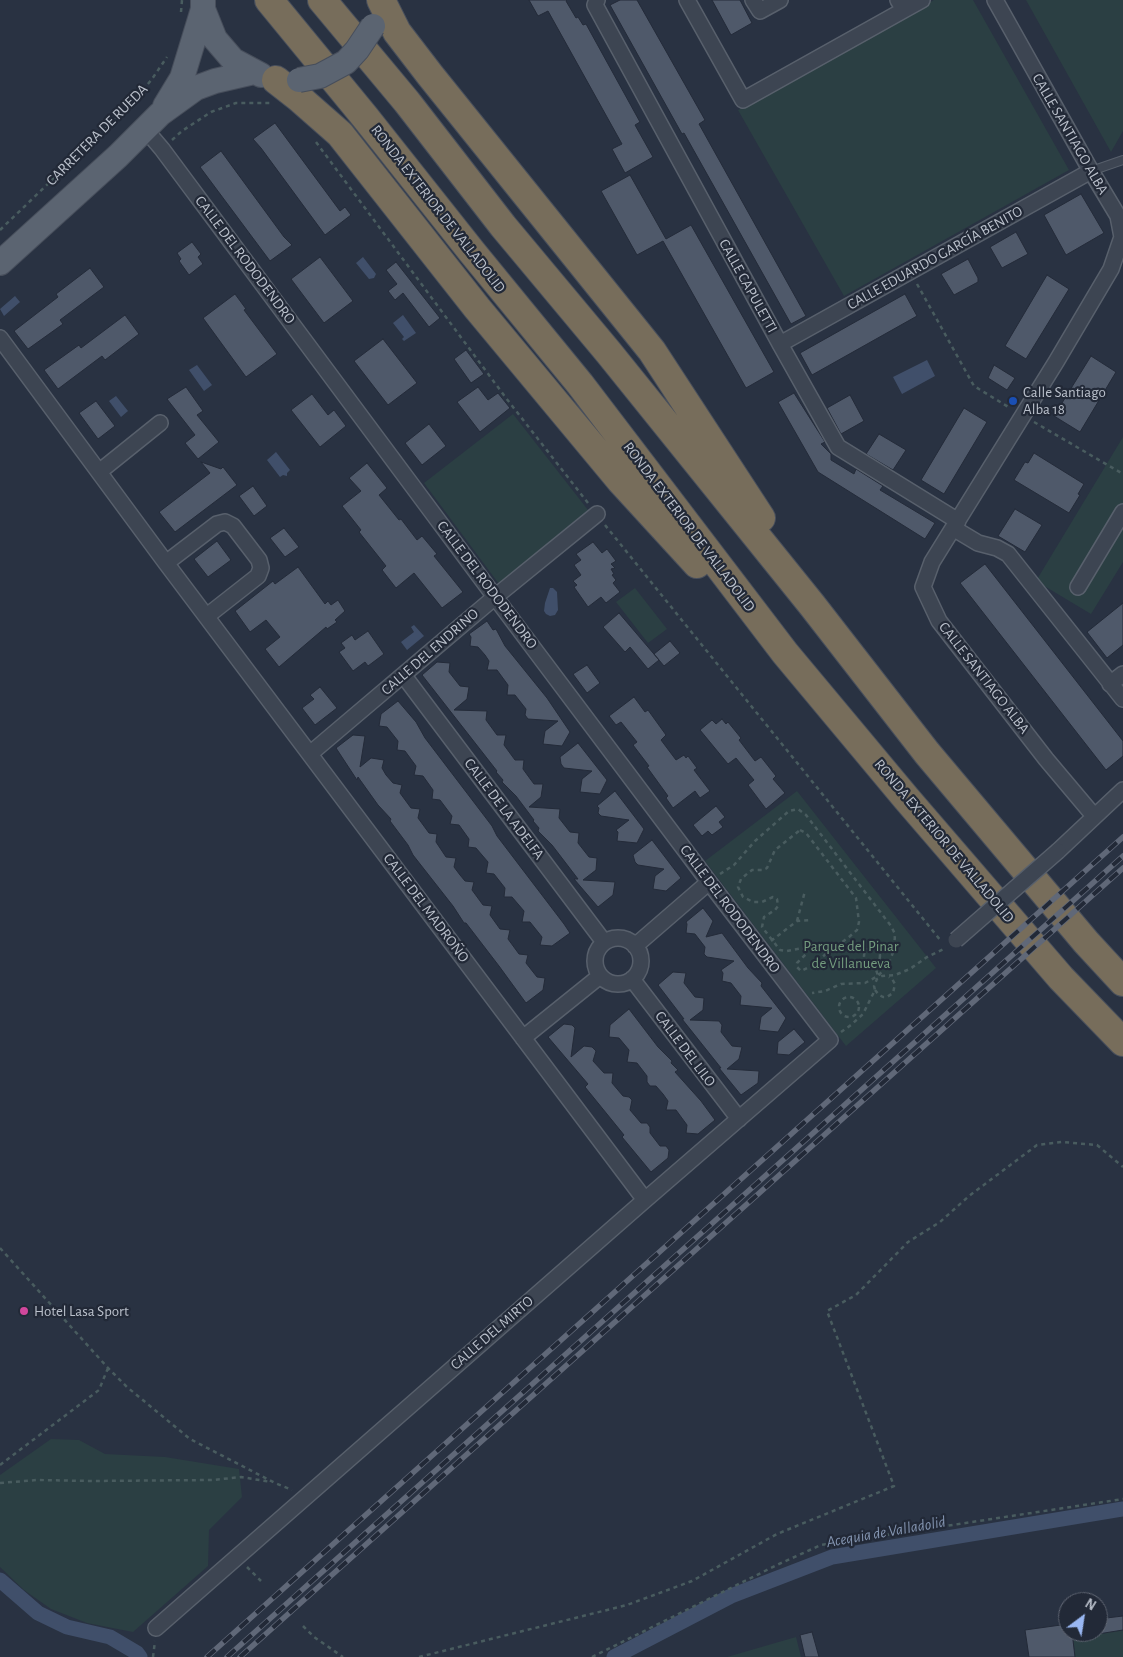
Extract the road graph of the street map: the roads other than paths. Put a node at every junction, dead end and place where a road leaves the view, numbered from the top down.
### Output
1 (268, 0) edge
2 (322, 0) edge
3 (380, 0) edge
4 (597, 0) edge
5 (687, 0) edge
6 (753, 0) edge
7 (780, 0) edge
8 (922, 0) edge
9 (995, 0) edge
10 (196, 3) edge
11 (901, 5) edge
12 (275, 84) junction
13 (153, 122) junction
14 (1123, 160) edge
15 (1091, 171) junction
16 (0, 263) edge
17 (0, 338) edge
18 (780, 344) junction
19 (160, 422) dead end
20 (99, 472) junction
21 (1123, 512) edge
22 (597, 514) road end
23 (956, 524) junction
24 (166, 563) junction
25 (1078, 587) dead end
26 (495, 597) junction
27 (812, 605) junction
28 (207, 616) junction
29 (785, 653) junction
30 (1123, 674) edge
31 (404, 676) junction
32 (1110, 684) junction
33 (1123, 699) edge
34 (311, 753) junction
35 (1123, 790) edge
36 (1094, 816) junction
37 (709, 882) junction
38 (604, 942) junction
39 (951, 944) road end
40 (634, 946) junction
41 (600, 976) junction
42 (632, 979) junction
43 (1123, 982) edge
44 (523, 1038) junction
45 (830, 1040) joint
46 (1123, 1042) edge
47 (739, 1119) junction
48 (645, 1200) junction
49 (156, 1628) dead end

1 - 29 highway, RONDA EXTERIOR DE VALLADOLID
2 - 27 highway
3 - 12 main road, CARRETERA DE RUEDA, bridge
3 - 27 highway
4 - 18 street, CALLE CAPULETTI
5 - 11 street
6 - 7 street
8 - 11 street
9 - 15 street, CALLE SANTIAGO ALBA
10 - 12 main road
10 - 13 main road, CARRETERA DE RUEDA
12 - 13 main road, CARRETERA DE RUEDA
12 - 29 highway
13 - 16 main road, CARRETERA DE RUEDA
13 - 26 street, CALLE DEL RODODENDRO
14 - 15 lane
15 - 18 street, CALLE EDUARDO GARCÍA BENITO
15 - 23 street, CALLE SANTIAGO ALBA
17 - 20 street, CALLE DEL MADROÑO
18 - 23 street, CALLE CAPULETTI
19 - 20 street
20 - 24 street, CALLE DEL MADROÑO
21 - 25 street
22 - 26 street, CALLE DEL ENDRINO
23 - 32 street
23 - 36 street, CALLE SANTIAGO ALBA
24 - 28 street, CALLE DEL MADROÑO
24 - 28 street
26 - 31 street, CALLE DEL ENDRINO
26 - 37 street, CALLE DEL RODODENDRO
27 - 43 highway
28 - 34 street, CALLE DEL MADROÑO
29 - 46 highway, RONDA EXTERIOR DE VALLADOLID
30 - 32 street
31 - 34 street, CALLE DEL ENDRINO
31 - 38 street, CALLE DE LA ADELFA
32 - 33 street
34 - 44 street, CALLE DEL MADROÑO
35 - 36 street
36 - 39 street, bridge
37 - 40 street
37 - 45 street, CALLE DEL RODODENDRO
38 - 40 street
38 - 41 street
40 - 42 street
41 - 42 street
41 - 44 street
42 - 47 street, CALLE DEL LILO
44 - 48 street, CALLE DEL MADROÑO
45 - 47 street, CALLE DEL MIRTO
47 - 48 street, CALLE DEL MIRTO
48 - 49 street, CALLE DEL MIRTO

